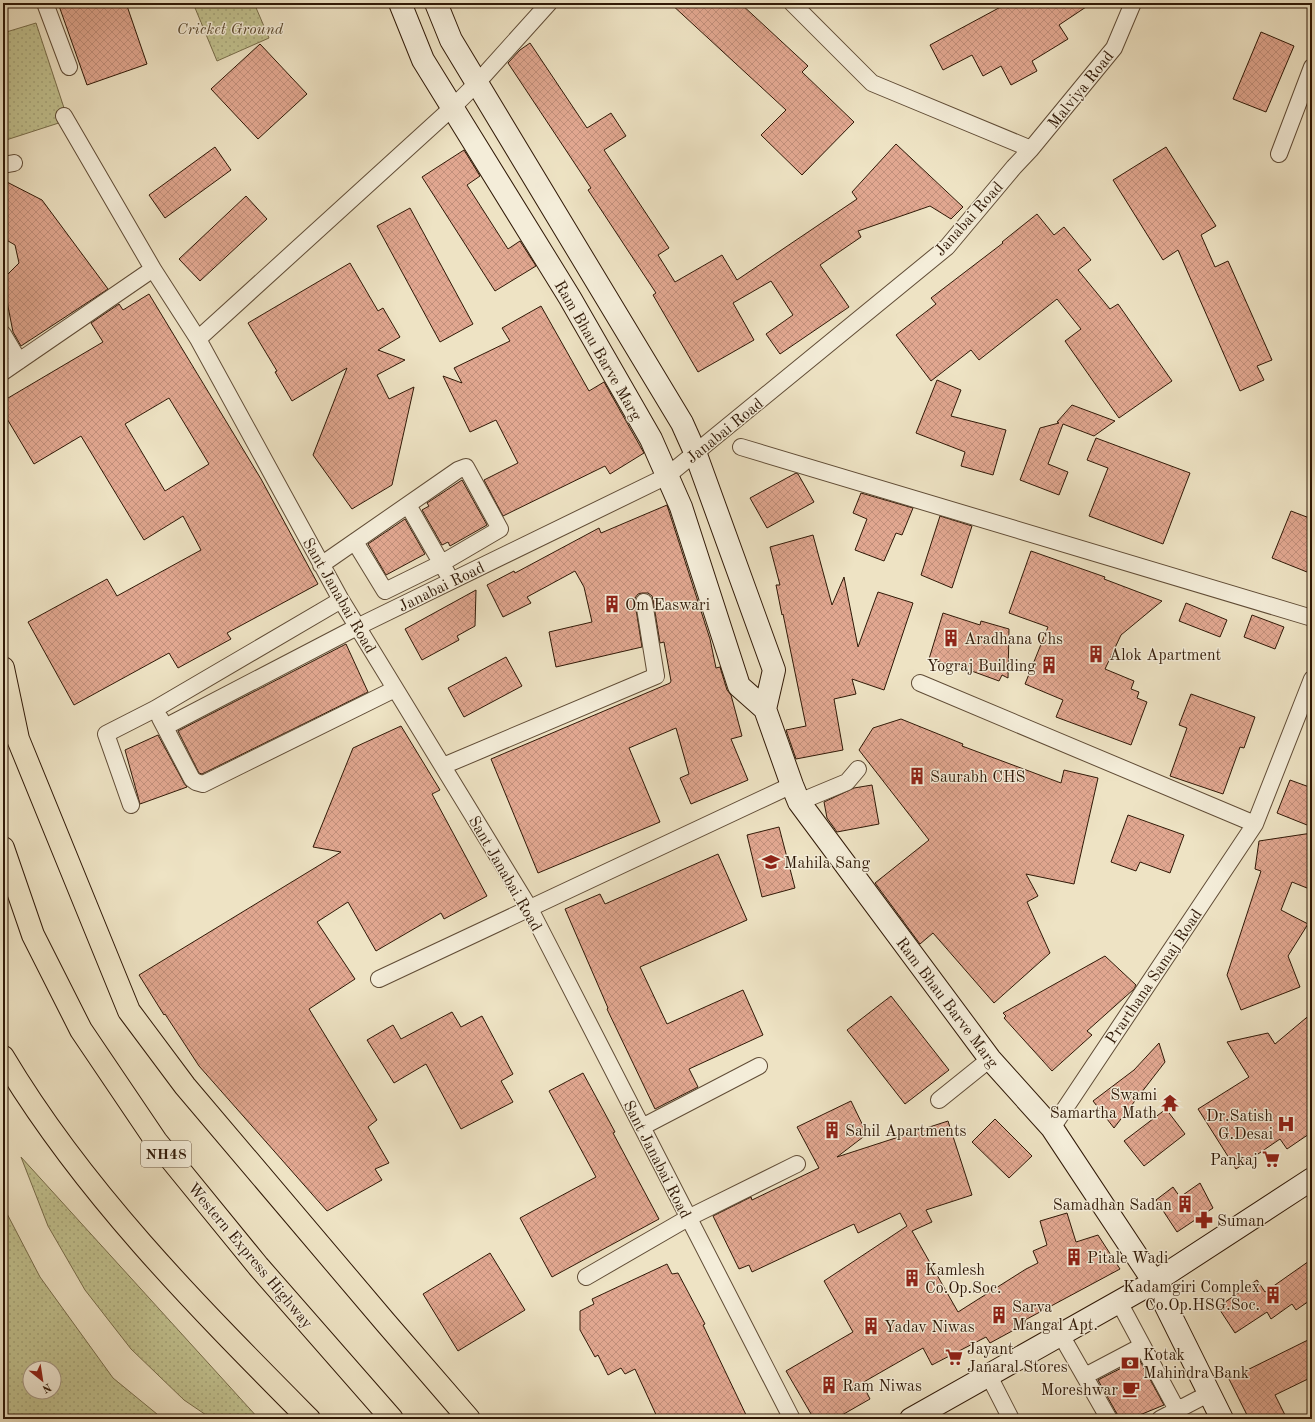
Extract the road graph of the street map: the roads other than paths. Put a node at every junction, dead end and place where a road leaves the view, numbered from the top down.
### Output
1 (45, 3) edge
2 (400, 3) edge
3 (436, 3) edge
4 (549, 3) edge
5 (792, 3) edge
6 (1133, 3) edge
7 (69, 67) dead end
8 (1312, 67) edge
9 (477, 83) junction
10 (452, 107) junction
11 (64, 116) dead end
12 (1031, 149) junction
13 (1279, 154) dead end
14 (153, 269) junction
15 (3, 334) edge
16 (198, 340) junction
17 (19, 361) junction
18 (3, 372) edge
19 (741, 447) dead end
20 (696, 452) junction
21 (667, 476) junction
22 (408, 505) junction
23 (354, 542) junction
24 (442, 563) junction
25 (321, 565) junction
26 (452, 581) junction
27 (341, 600) junction
28 (644, 602) dead end
29 (1312, 618) edge
30 (357, 627) junction
31 (3, 668) edge
32 (1312, 679) edge
33 (920, 683) dead end
34 (395, 689) junction
35 (155, 709) junction
36 (765, 709) junction
37 (165, 727) junction
38 (443, 766) junction
39 (858, 769) dead end
40 (795, 794) junction
41 (131, 805) dead end
42 (1255, 824) junction
43 (3, 848) edge
44 (530, 909) junction
45 (379, 979) dead end
46 (3, 1057) edge
47 (990, 1060) junction
48 (759, 1066) dead end
49 (939, 1100) dead end
50 (642, 1128) junction
51 (1052, 1128) junction
52 (797, 1164) dead end
53 (1312, 1179) edge
54 (688, 1218) junction
55 (586, 1278) dead end
56 (1154, 1282) junction
57 (1119, 1302) junction
58 (1061, 1334) junction
59 (1142, 1346) junction
60 (989, 1376) junction
61 (1085, 1376) junction
62 (1210, 1394) junction
63 (1177, 1410) junction
64 (309, 1419) edge
65 (392, 1419) edge
66 (469, 1419) edge
67 (792, 1419) edge
68 (911, 1419) edge
69 (1011, 1419) edge
70 (1109, 1419) edge
71 (1160, 1419) edge
72 (1222, 1419) edge

1 - 7 street
2 - 10 street, Ram Bhau Barve Marg
3 - 9 street, Ram Bhau Barve Marg
4 - 9 street
5 - 12 street
6 - 12 street, Malviya Road
8 - 13 street
9 - 10 street
9 - 20 street, Ram Bhau Barve Marg
10 - 16 street
10 - 21 street, Ram Bhau Barve Marg
11 - 14 street, Sant Janabai Road
12 - 20 street, Janabai Road
14 - 16 street, Sant Janabai Road
14 - 17 street
15 - 17 street
16 - 25 street, Sant Janabai Road
17 - 18 street
19 - 29 street
20 - 21 street, Janabai Road
20 - 36 street, Ram Bhau Barve Marg
21 - 26 street, Janabai Road
21 - 36 street, Ram Bhau Barve Marg
22 - 23 street
22 - 24 street
22 - 24 street
23 - 24 street
23 - 25 street
24 - 26 street
25 - 27 street, Sant Janabai Road
26 - 30 street, Janabai Road
27 - 30 street, Sant Janabai Road
27 - 35 street
28 - 38 street
30 - 34 street, Sant Janabai Road
30 - 37 street, Janabai Road
31 - 66 main road
32 - 42 street, Prarthana Samaj Road
33 - 42 street
34 - 37 street
34 - 38 street, Sant Janabai Road
35 - 37 street
35 - 41 street
36 - 40 street, Ram Bhau Barve Marg
38 - 44 street, Sant Janabai Road
39 - 40 street
40 - 44 street
40 - 47 street, Ram Bhau Barve Marg
42 - 51 street, Prarthana Samaj Road
43 - 65 main road, Western Express Highway / NH48
44 - 45 street
44 - 50 street, Sant Janabai Road
46 - 64 main road
47 - 49 street
47 - 51 street, Ram Bhau Barve Marg
48 - 50 street
50 - 54 street, Sant Janabai Road
51 - 56 street, Ram Bhau Barve Marg
52 - 54 street
53 - 56 street
54 - 55 street
54 - 67 street, Sant Janabai Road
56 - 57 street
56 - 62 street, Ram Bhau Barve Marg
57 - 58 street
57 - 59 street
58 - 60 street
58 - 61 street
59 - 61 street
59 - 63 street
60 - 68 street
60 - 69 street
61 - 70 street
62 - 63 street
62 - 72 street, Ram Bhau Barve Marg
63 - 71 street

